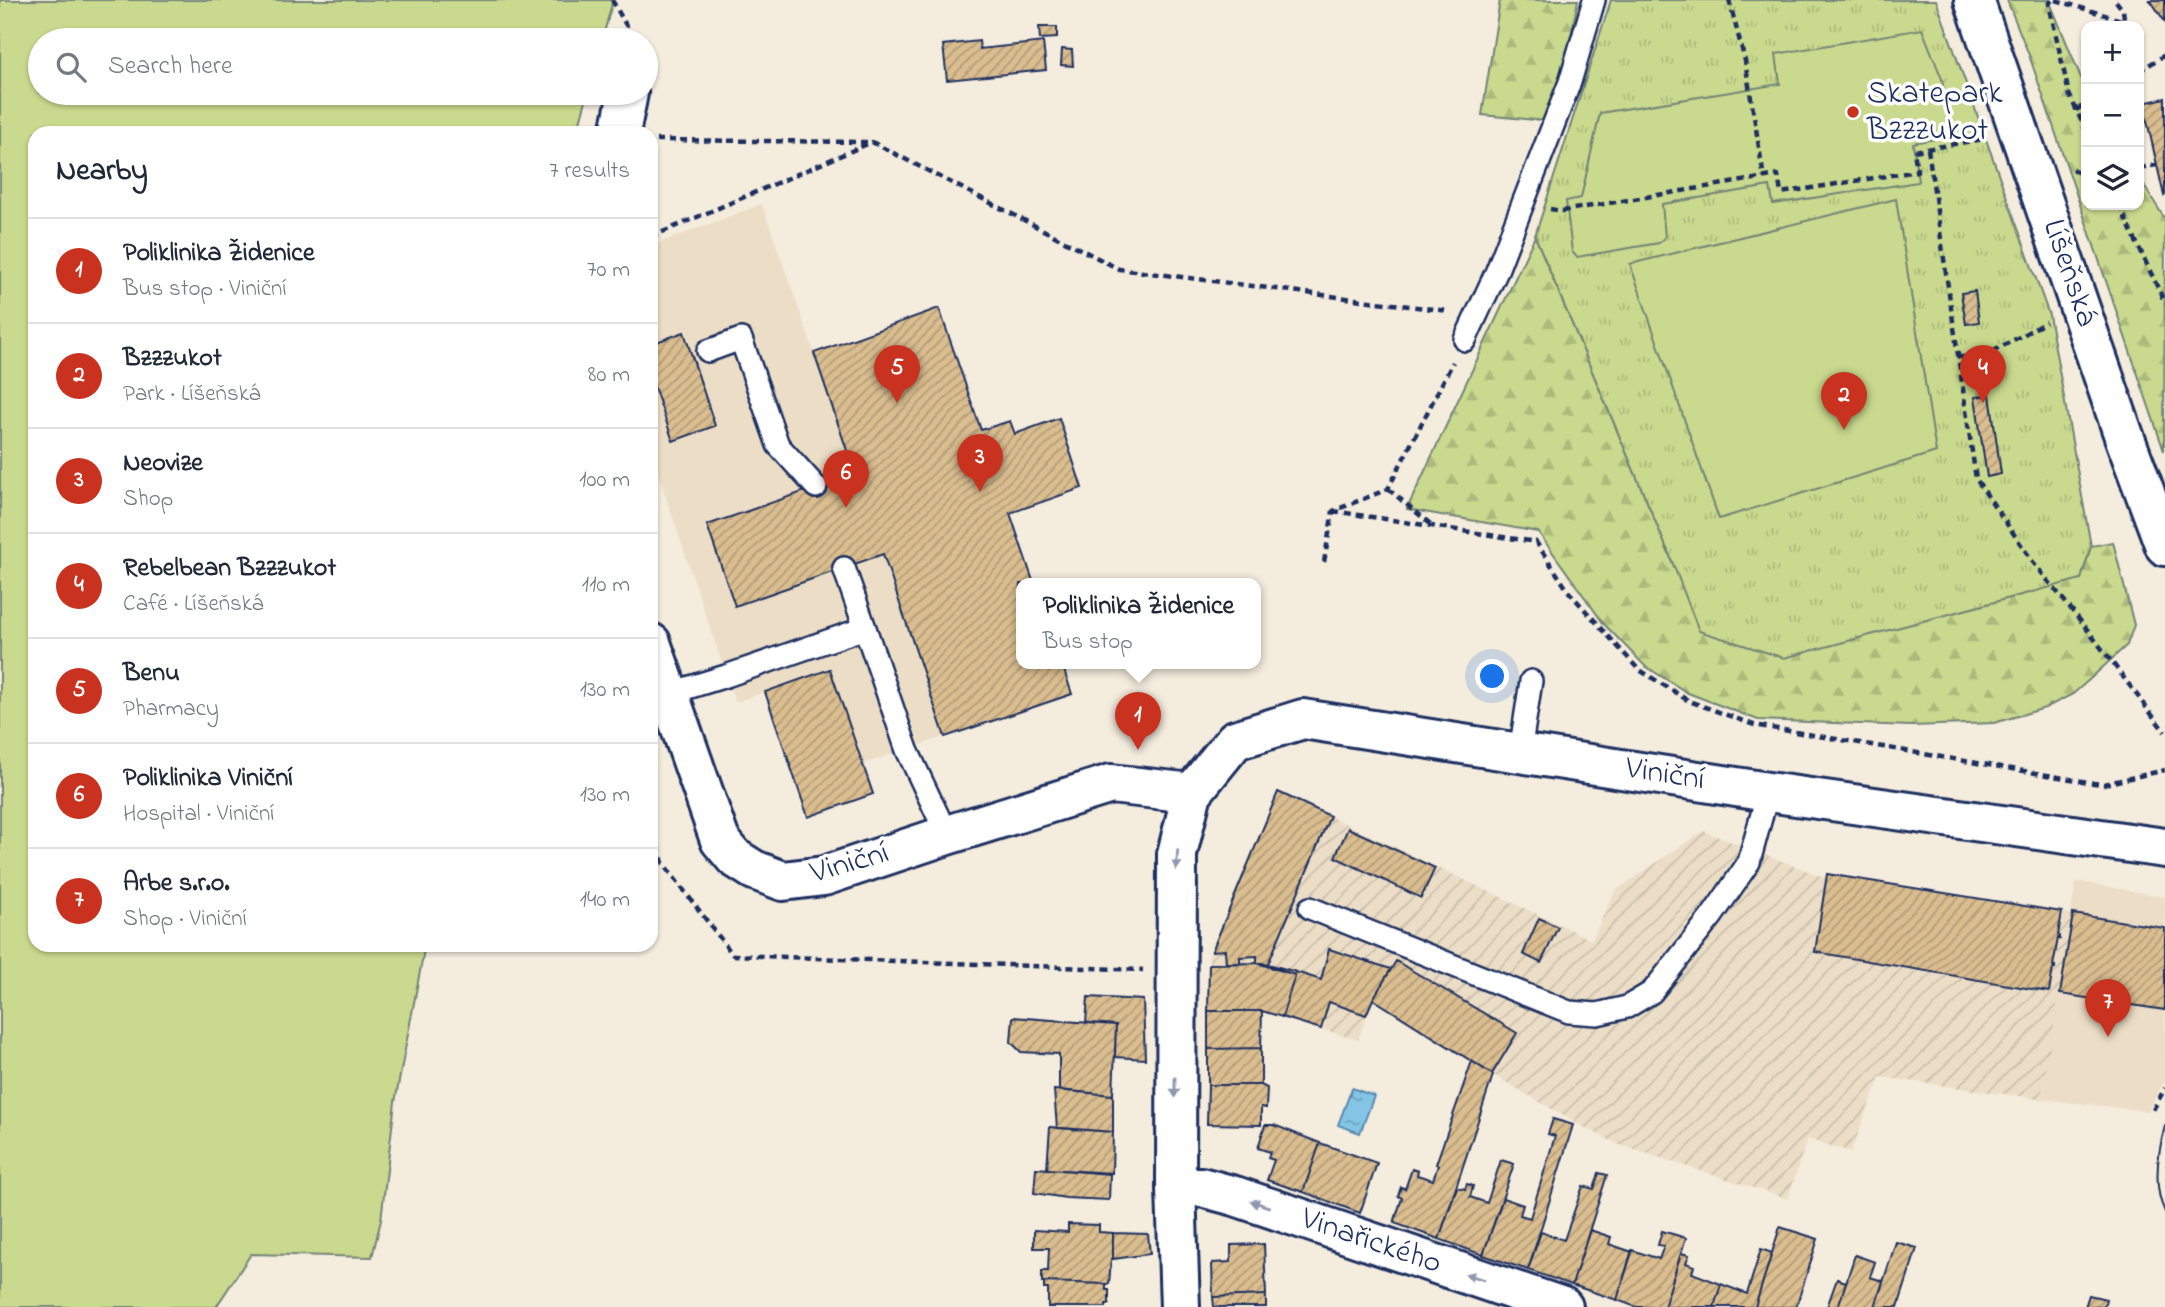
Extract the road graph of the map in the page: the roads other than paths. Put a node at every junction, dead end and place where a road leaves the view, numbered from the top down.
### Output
1 (1594, 0) edge
2 (1974, 0) edge
3 (626, 105) edge
4 (621, 126) edge
5 (1465, 340) road end
6 (708, 351) dead end
7 (816, 487) dead end
8 (2165, 546) edge
9 (844, 568) dead end
10 (865, 628) junction
11 (658, 664) edge
12 (1531, 681) dead end
13 (668, 694) junction
14 (1520, 752) junction
15 (1768, 792) junction
16 (1192, 793) junction
17 (947, 835) junction
18 (2165, 848) edge
19 (1310, 908) dead end
20 (1176, 1188) junction
21 (1180, 1307) edge
22 (1563, 1307) edge

1 - 5 lane
2 - 8 street, Líšeňská
3 - 4 street
6 - 7 lane
9 - 10 lane
10 - 13 lane
10 - 17 lane
11 - 13 street, Viniční
12 - 14 lane
13 - 17 street, Viniční
14 - 15 street, Viniční
14 - 16 street, Viniční
15 - 18 street, Viniční
15 - 19 lane
16 - 17 street, Viniční
16 -> 20 street, Viniční
20 - 21 street, Viniční
22 -> 20 street, Vinařického

